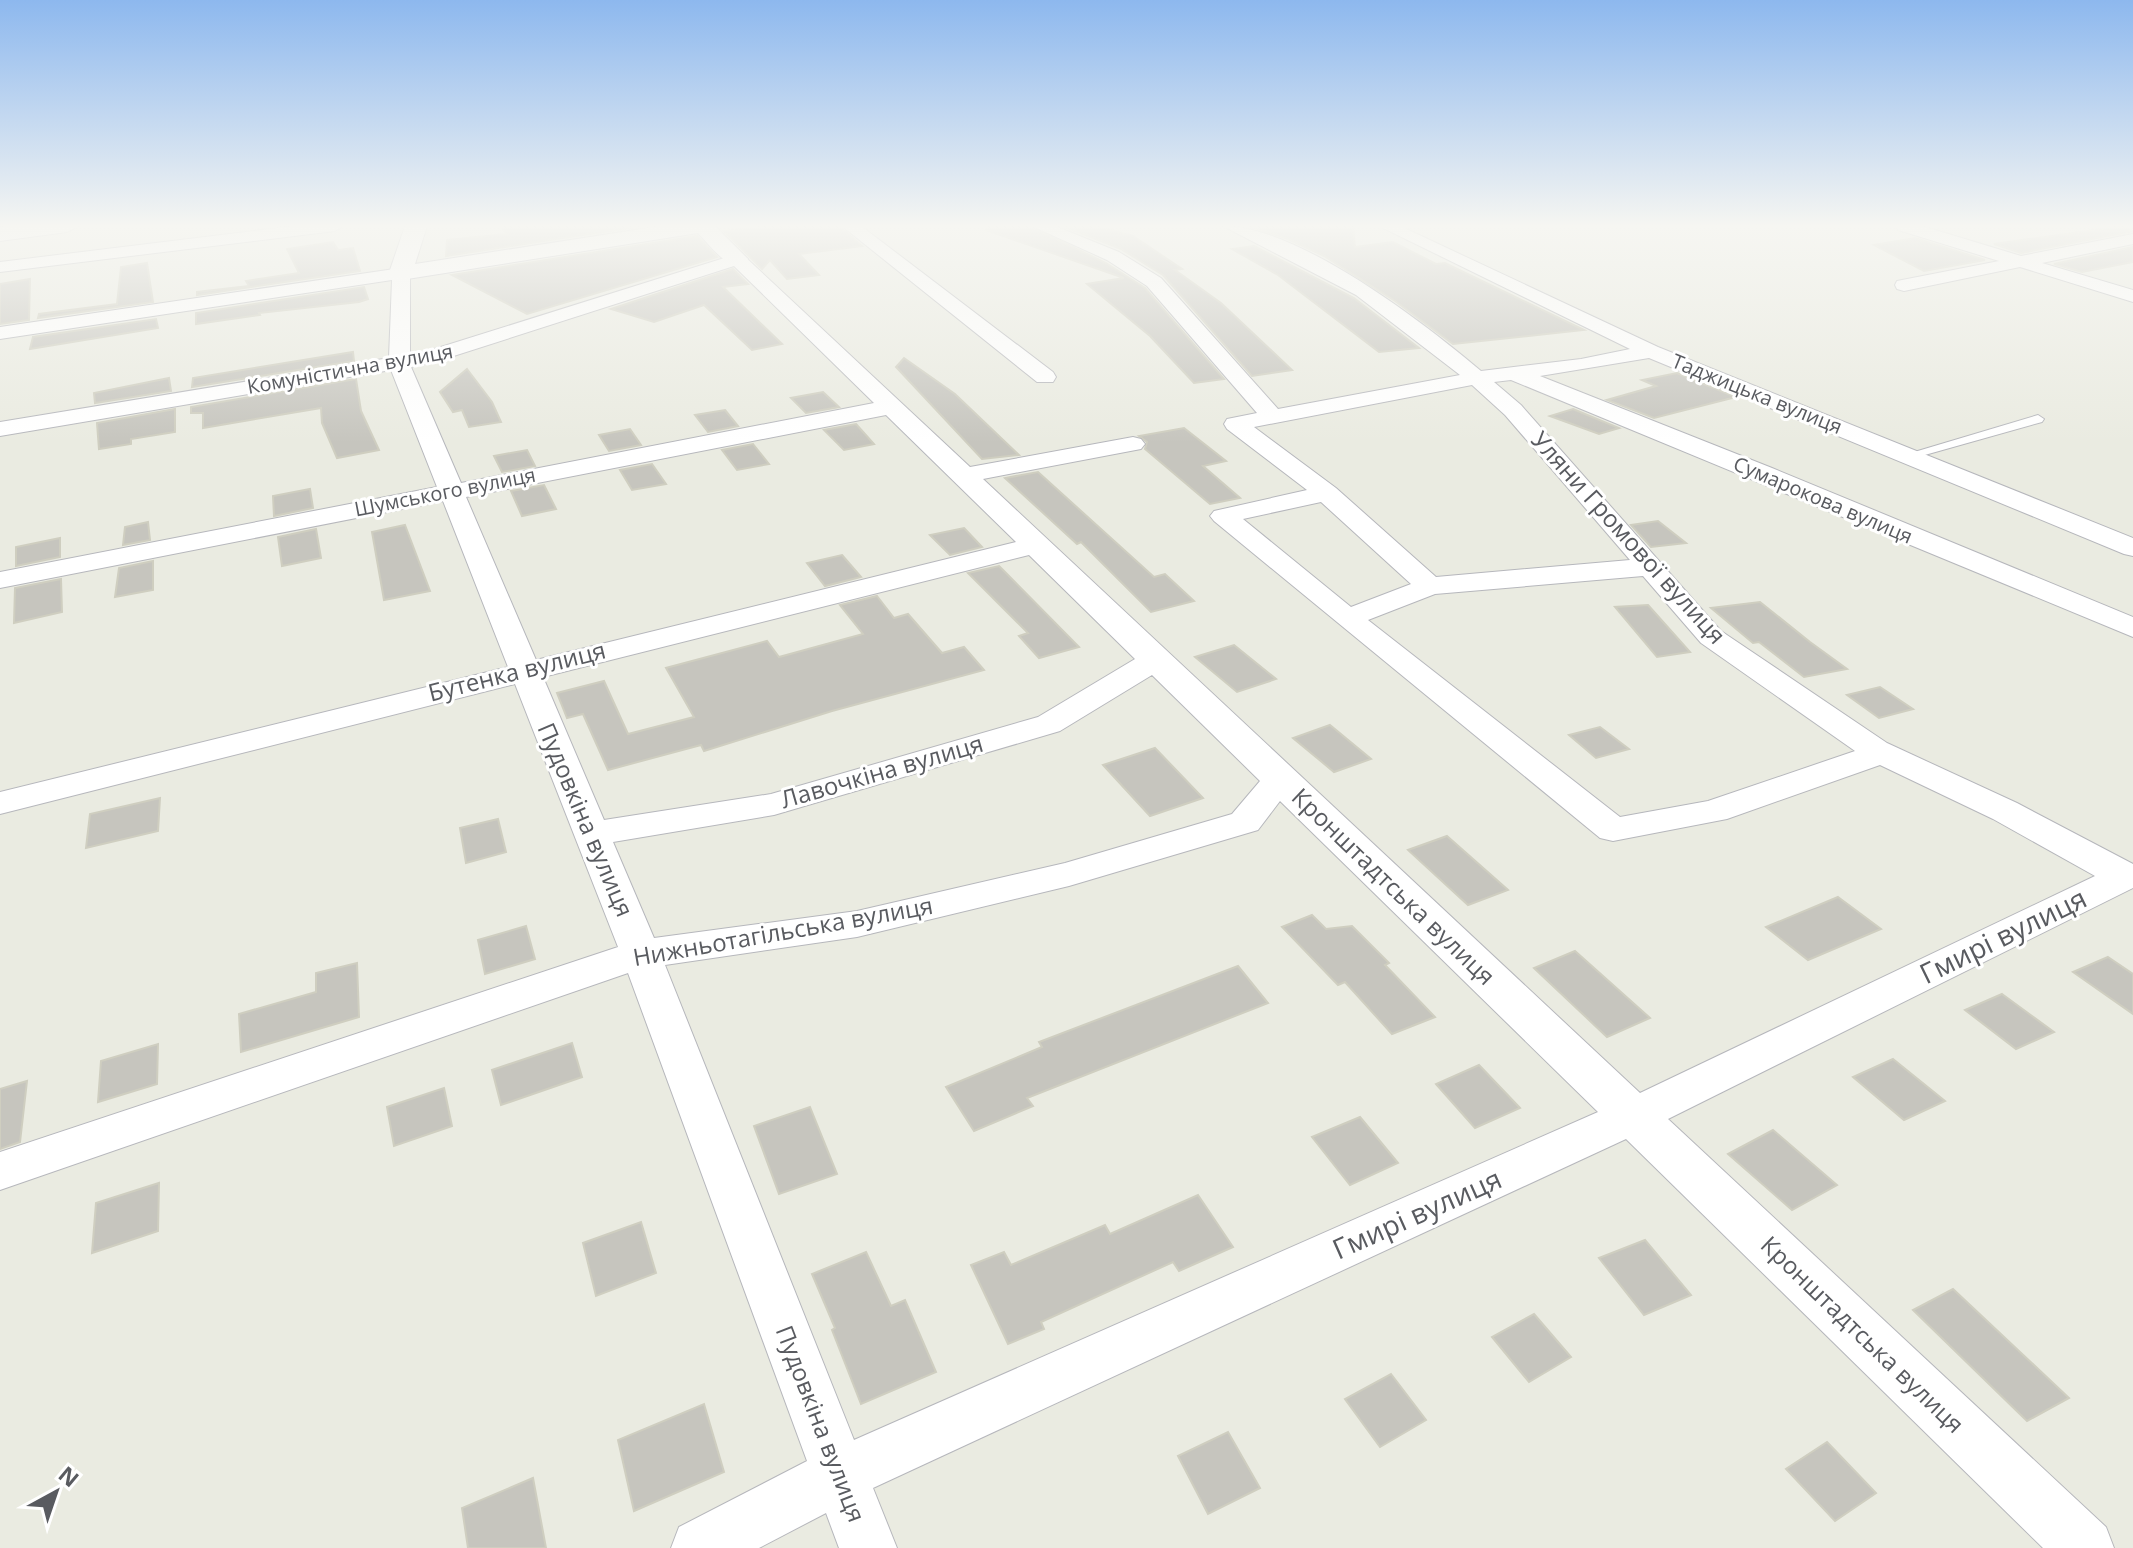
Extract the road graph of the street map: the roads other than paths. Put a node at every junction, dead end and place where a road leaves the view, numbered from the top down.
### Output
1 (232, 298) edge
2 (400, 298) edge
3 (617, 298) edge
4 (778, 298) edge
5 (943, 298) edge
6 (1168, 298) edge
7 (1373, 298) edge
8 (1540, 298) edge
9 (0, 333) edge
10 (1651, 351) junction
11 (399, 363) junction
12 (1512, 373) junction
13 (1045, 377) dead end
14 (1476, 378) junction
15 (890, 407) junction
16 (1272, 416) junction
17 (2038, 419) dead end
18 (0, 429) edge
19 (1133, 444) dead end
20 (1907, 456) junction
21 (963, 476) junction
22 (449, 491) junction
23 (1327, 493) junction
24 (1035, 545) junction
25 (2133, 548) edge
26 (1649, 567) junction
27 (0, 580) edge
28 (1430, 586) junction
29 (1347, 618) junction
30 (2133, 628) edge
31 (1155, 660) junction
32 (523, 671) junction
33 (1882, 753) junction
34 (1280, 779) junction
35 (0, 803) edge
36 (591, 834) junction
37 (2129, 877) edge
38 (641, 954) junction
39 (1633, 1116) junction
40 (0, 1171) edge
41 (839, 1475) junction
42 (700, 1548) edge
43 (868, 1548) edge
44 (2085, 1548) edge

1 - 9 street
2 - 11 street
3 - 11 street, Комуністична вулиця
4 - 15 street, Кронштадтська вулиця
5 - 13 street
6 - 16 street
7 - 14 street, Уляни Громової вулиця
8 - 10 street, Таджицька вулиця
10 - 12 street
10 - 20 street, Таджицька вулиця
11 - 18 street, Комуністична вулиця
11 - 22 street, Пудовкіна вулиця
12 - 14 street
12 - 30 street, Сумарокова вулиця
14 - 16 street
14 - 26 street, Уляни Громової вулиця
15 - 21 street, Кронштадтська вулиця
15 - 22 street, Шумського вулиця
16 - 23 street
17 - 20 lane
19 - 21 street
20 - 25 street, Таджицька вулиця
21 - 24 street, Кронштадтська вулиця
22 - 27 street, Шумського вулиця
22 - 32 street, Пудовкіна вулиця
23 - 28 street
23 - 29 street
24 - 31 street, Кронштадтська вулиця
24 - 32 street, Бутенка вулиця
26 - 28 street
26 - 33 street, Уляни Громової вулиця
28 - 29 street
29 - 33 street
31 - 34 street, Кронштадтська вулиця
31 - 36 street, Лавочкіна вулиця
32 - 35 street, Бутенка вулиця
32 - 36 street, Пудовкіна вулиця
33 - 37 street, Уляни Громової вулиця
34 - 38 street, Нижньотагільська вулиця
34 - 39 street, Кронштадтська вулиця
36 - 38 street, Пудовкіна вулиця
37 - 39 street, Гмирі вулиця
38 - 40 street, Нижньотагільська вулиця
38 - 41 street, Пудовкіна вулиця
39 - 41 street, Гмирі вулиця
39 - 44 street, Кронштадтська вулиця
41 - 42 street, Гмирі вулиця
41 - 43 street, Пудовкіна вулиця

